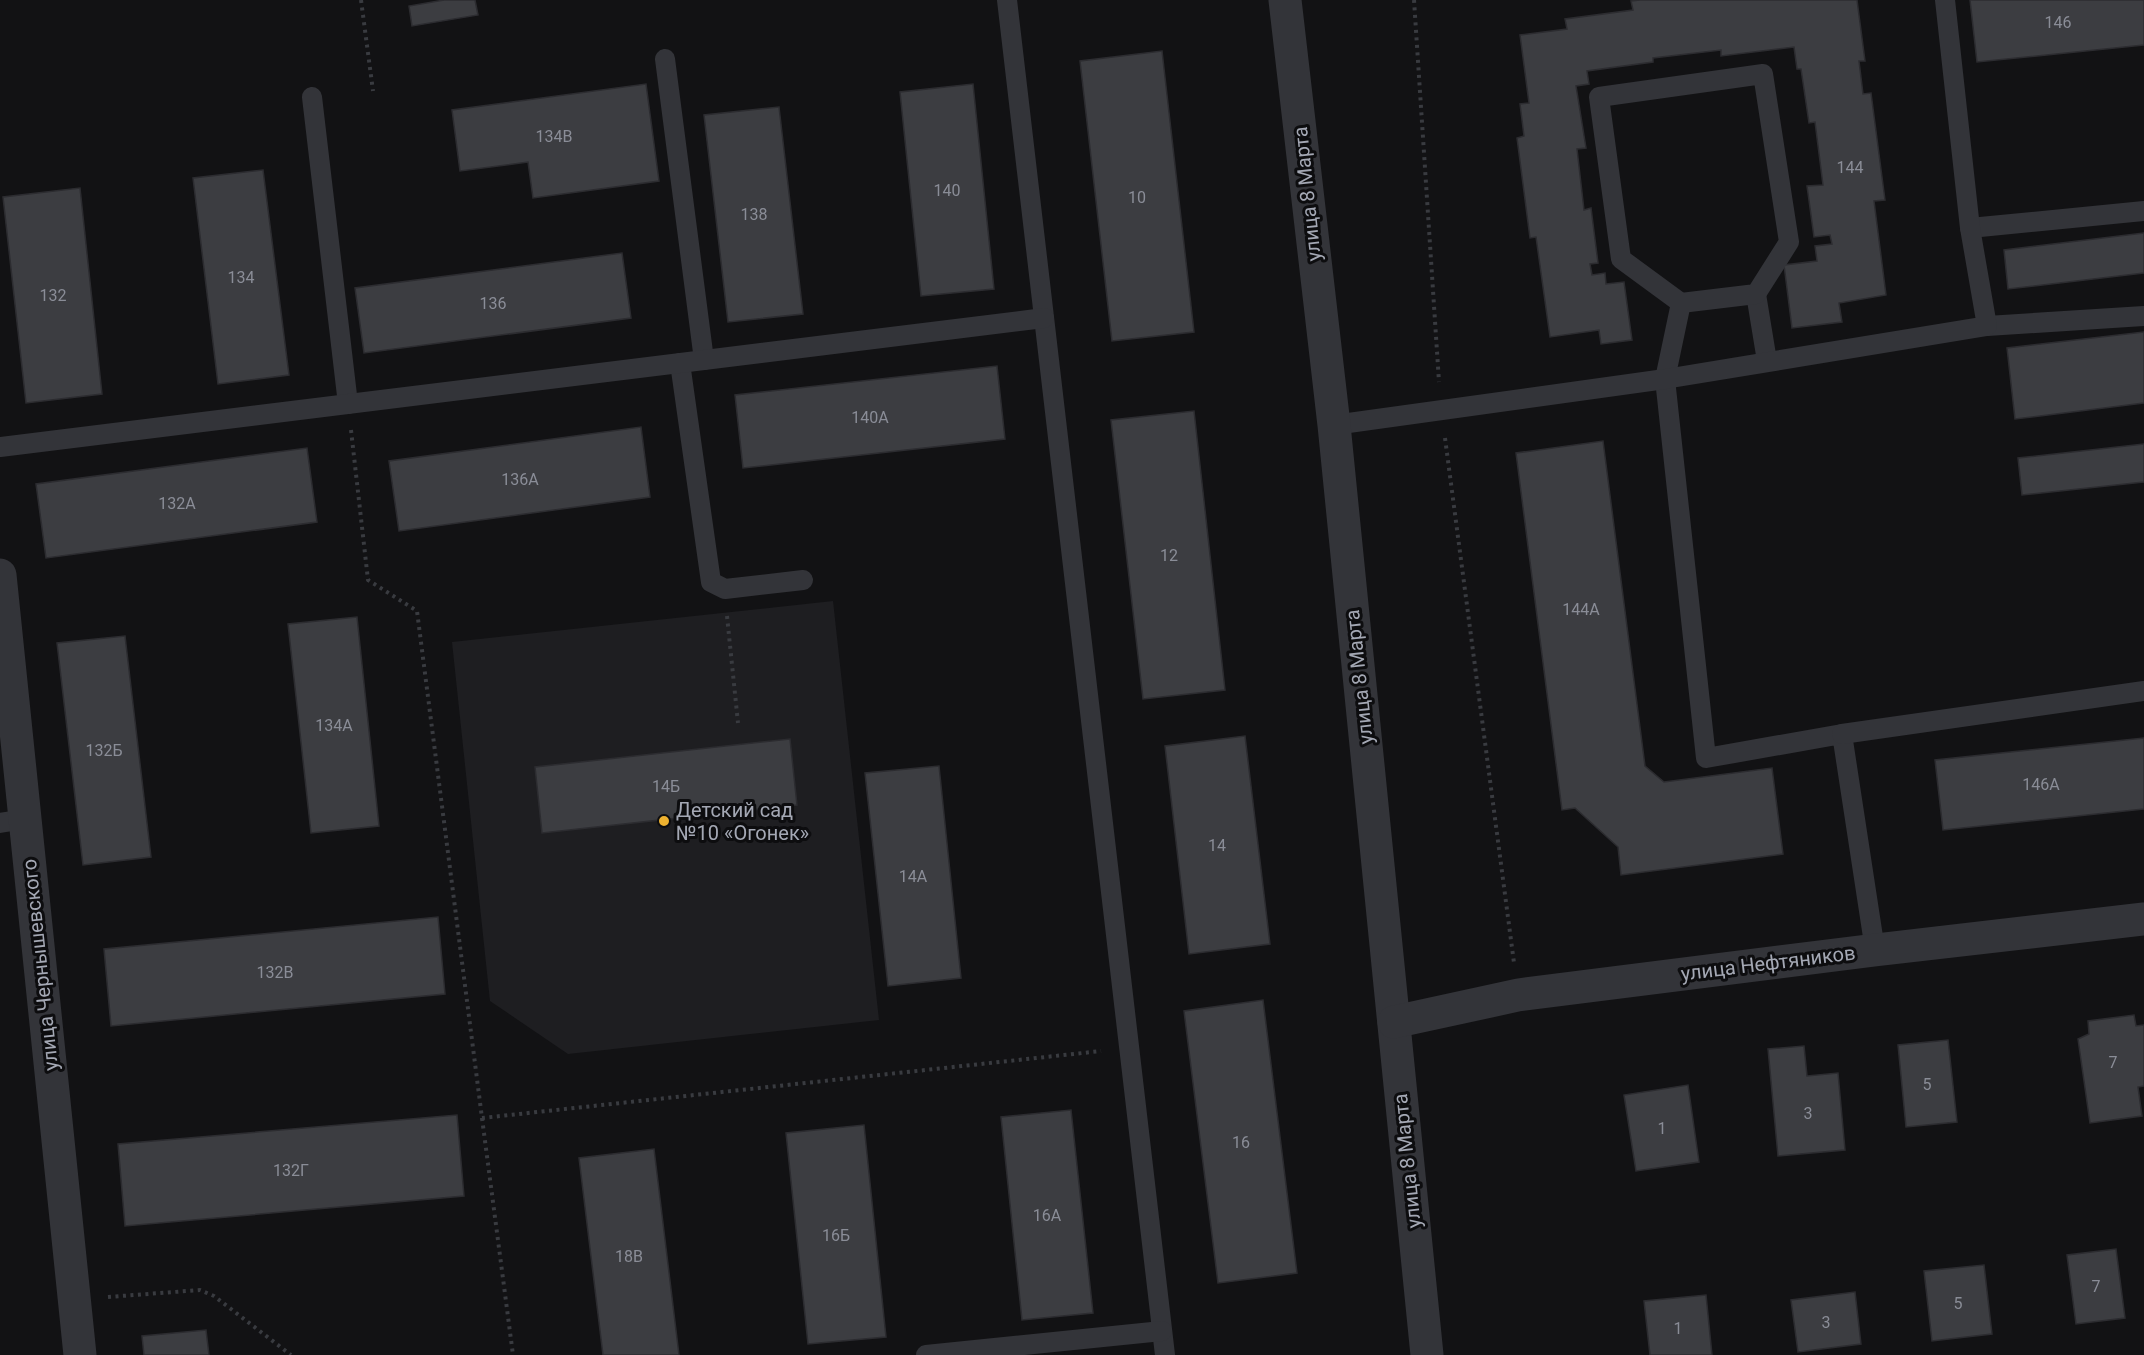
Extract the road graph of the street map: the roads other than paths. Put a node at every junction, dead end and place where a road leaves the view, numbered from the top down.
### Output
1 (1007, 0) edge
2 (1285, 0) edge
3 (1945, 0) edge
4 (665, 59) dead end
5 (312, 97) dead end
6 (2144, 211) edge
7 (1970, 228) junction
8 (1756, 294) junction
9 (1681, 303) junction
10 (2144, 316) edge
11 (1044, 318) junction
12 (1987, 326) junction
13 (704, 360) junction
14 (1767, 361) junction
15 (680, 363) junction
16 (1665, 379) junction
17 (348, 404) junction
18 (1334, 425) junction
19 (0, 447) edge
20 (0, 575) edge
21 (803, 580) dead end
22 (2144, 691) edge
23 (1842, 734) junction
24 (12, 821) edge
25 (2144, 919) edge
26 (1875, 950) junction
27 (1394, 1022) junction
28 (1162, 1331) junction
29 (80, 1355) edge
30 (927, 1355) edge
31 (1165, 1355) edge
32 (1427, 1355) edge

1 - 11 lane
2 - 18 street, улица 8 Марта
3 - 7 lane
4 - 13 lane
5 - 17 lane
6 - 7 lane
7 - 12 lane
8 - 9 lane
8 - 9 lane
8 - 14 lane
9 - 16 lane
10 - 12 lane
11 - 13 lane
11 - 28 lane
12 - 14 lane
13 - 15 lane
14 - 16 lane
15 - 17 lane
15 - 21 lane
16 - 18 lane
16 - 23 lane
17 - 19 lane
18 - 27 street, улица 8 Марта
20 - 24 street, улица Чернышевского
22 - 23 lane
23 - 26 lane
24 - 29 street, улица Чернышевского
25 - 26 street, улица Нефтяников
26 - 27 street, улица Нефтяников
27 - 32 street, улица 8 Марта
28 - 30 lane
28 - 31 lane

